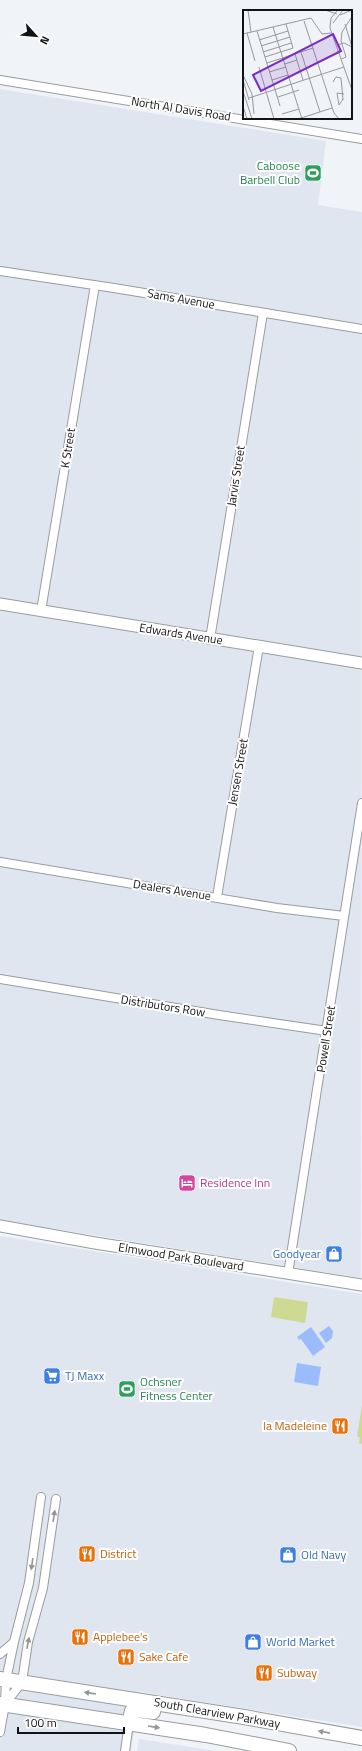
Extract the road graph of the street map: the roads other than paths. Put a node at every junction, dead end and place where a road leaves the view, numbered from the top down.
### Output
1 (0, 80) edge
2 (362, 139) edge
3 (0, 271) edge
4 (95, 285) junction
5 (263, 313) junction
6 (362, 329) edge
7 (0, 604) edge
8 (41, 611) junction
9 (210, 639) junction
10 (259, 646) junction
11 (362, 662) edge
12 (362, 803) edge
13 (0, 862) edge
14 (217, 897) junction
15 (344, 916) junction
16 (0, 979) edge
17 (327, 1031) junction
18 (0, 1226) edge
19 (288, 1274) junction
20 (362, 1285) edge
21 (41, 1498) dead end
22 (56, 1500) dead end
23 (14, 1642) junction
24 (0, 1654) edge
25 (3, 1679) edge
26 (22, 1682) junction
27 (2, 1704) edge
28 (244, 1717) junction
29 (129, 1723) junction
30 (0, 1732) edge
31 (362, 1738) edge
32 (124, 1751) edge
33 (289, 1751) edge

1 - 2 street, North Al Davis Road
3 - 4 street, Sams Avenue
4 - 5 street, Sams Avenue
4 - 8 street, K Street
5 - 6 street, Sams Avenue
5 - 9 street, Jarvis Street
7 - 8 street, Edwards Avenue
8 - 9 street, Edwards Avenue
9 - 10 street, Edwards Avenue
10 - 11 street, Edwards Avenue
10 - 14 street, Jensen Street
12 - 15 street, Powell Street
13 - 14 street, Dealers Avenue
14 - 15 street, Dealers Avenue
15 - 17 street, Powell Street
16 - 17 street, Distributors Row
17 - 19 street, Powell Street
18 - 19 street, Elmwood Park Boulevard
19 - 20 street, Elmwood Park Boulevard
21 -> 23 street
26 -> 22 street
23 - 24 street
23 - 25 street
25 - 26 highway, South Clearview Parkway
25 - 27 street
26 - 27 street
28 -> 26 highway, South Clearview Parkway
27 - 29 highway, South Clearview Parkway
27 - 30 street
28 - 29 highway
31 -> 28 highway, South Clearview Parkway
29 - 32 street
29 -> 33 highway, South Clearview Parkway

